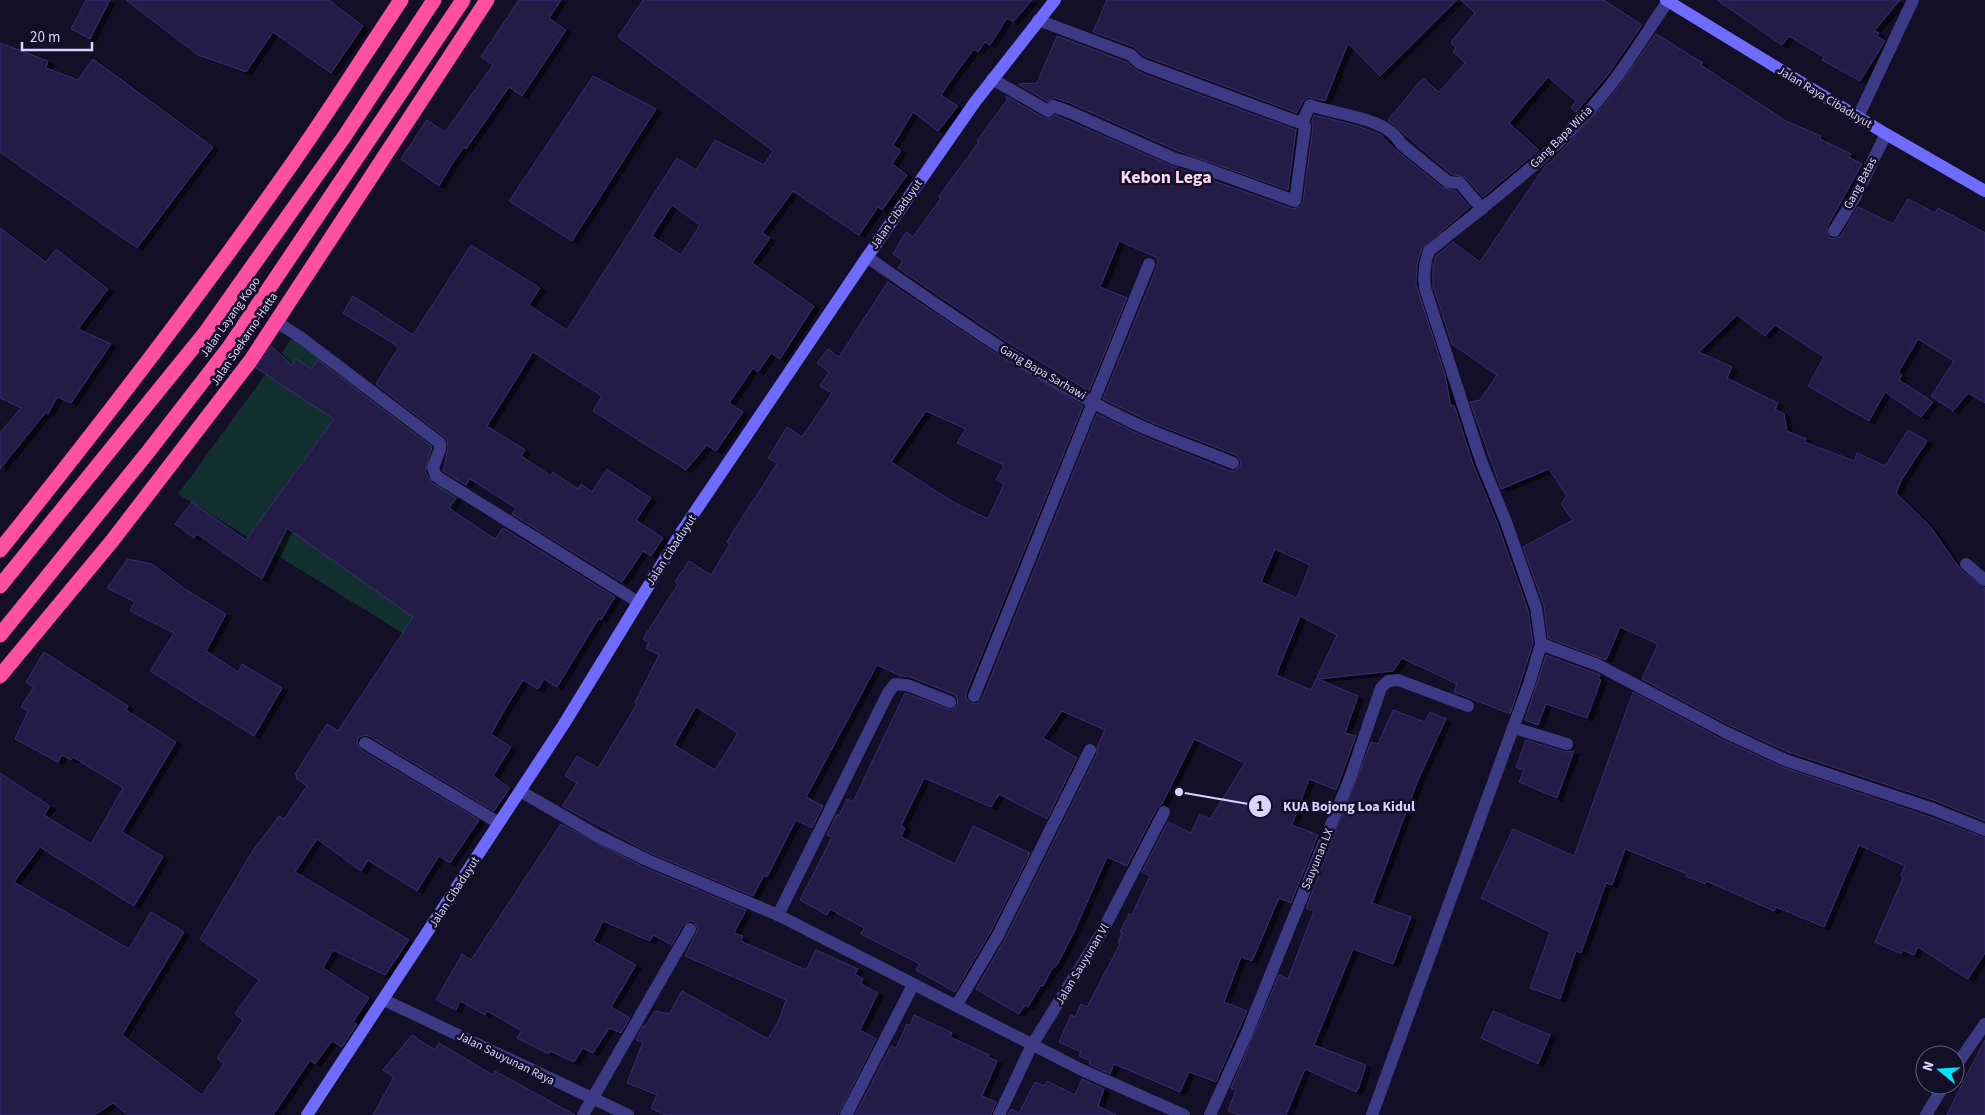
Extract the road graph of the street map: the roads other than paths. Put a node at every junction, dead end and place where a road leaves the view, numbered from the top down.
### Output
1 (401, 0) edge
2 (434, 0) edge
3 (463, 0) edge
4 (487, 0) edge
5 (1055, 0) edge
6 (1913, 0) edge
7 (1667, 1) edge
8 (1038, 20) junction
9 (992, 79) junction
10 (1858, 117) junction
11 (1302, 123) junction
12 (1886, 134) junction
13 (1985, 191) edge
14 (1482, 209) junction
15 (1834, 231) dead end
16 (867, 257) junction
17 (1149, 264) dead end
18 (275, 321) junction
19 (1094, 402) junction
20 (1233, 463) dead end
21 (0, 550) edge
22 (1966, 564) dead end
23 (1985, 580) edge
24 (0, 586) edge
25 (638, 602) junction
26 (0, 635) edge
27 (1541, 644) junction
28 (0, 676) edge
29 (974, 696) dead end
30 (950, 702) dead end
31 (1468, 706) dead end
32 (1514, 728) junction
33 (365, 744) dead end
34 (1567, 744) dead end
35 (1090, 750) dead end
36 (520, 791) junction
37 (1164, 812) dead end
38 (499, 823) junction
39 (1985, 830) edge
40 (778, 915) junction
41 (690, 929) dead end
42 (913, 985) junction
43 (384, 1000) junction
44 (956, 1006) junction
45 (1985, 1024) edge
46 (1032, 1045) junction
47 (1965, 1053) edge
48 (1938, 1095) edge
49 (592, 1100) junction
50 (307, 1115) edge
51 (583, 1115) edge
52 (628, 1115) edge
53 (846, 1115) edge
54 (999, 1115) edge
55 (1184, 1115) edge
56 (1210, 1115) edge
57 (1372, 1115) edge
58 (1926, 1115) edge

1 - 21 highway
2 - 24 highway, Jalan Layang Kopo
3 - 26 highway, Jalan Layang Kopo
4 - 18 highway, Jalan Soekarno-Hatta
5 - 8 street, Jalan Cibaduyut
6 - 10 street
7 - 10 street, Jalan Raya Cibaduyut
7 - 14 street, Gang Bapa Wiria
8 - 9 street, Jalan Cibaduyut
8 - 11 street
9 - 11 street
9 - 16 street, Jalan Cibaduyut
10 - 12 street, Jalan Raya Cibaduyut
11 - 14 street
12 - 13 street, Jalan Raya Cibaduyut
12 - 15 street, Gang Batas
14 - 27 street, Gang Bapa Wiria
16 - 19 street, Gang Bapa Sarhawi
16 - 25 street, Jalan Cibaduyut
17 - 19 street
18 - 25 street
18 - 28 highway, Jalan Soekarno-Hatta
19 - 20 street, Gang Bapa Sarhawi
19 - 29 street
22 - 23 street
25 - 36 street, Jalan Cibaduyut
27 - 32 street
27 - 39 street
30 - 40 street
31 - 56 street, Sauyunan LX
32 - 34 street
32 - 57 street
33 - 38 street
35 - 44 street
36 - 38 street, Jalan Cibaduyut
36 - 40 street
37 - 46 street, Jalan Sauyunan Vl
38 - 43 street, Jalan Cibaduyut
40 - 42 street
41 - 49 street
42 - 44 street
42 - 53 street
43 - 49 street, Jalan Sauyunan Raya
43 - 50 street, Jalan Cibaduyut
44 - 46 street
45 - 47 street
46 - 54 street, Jalan Sauyunan Vl
46 - 55 street
48 - 58 street
49 - 51 street
49 - 52 street, Jalan Sauyunan Raya

